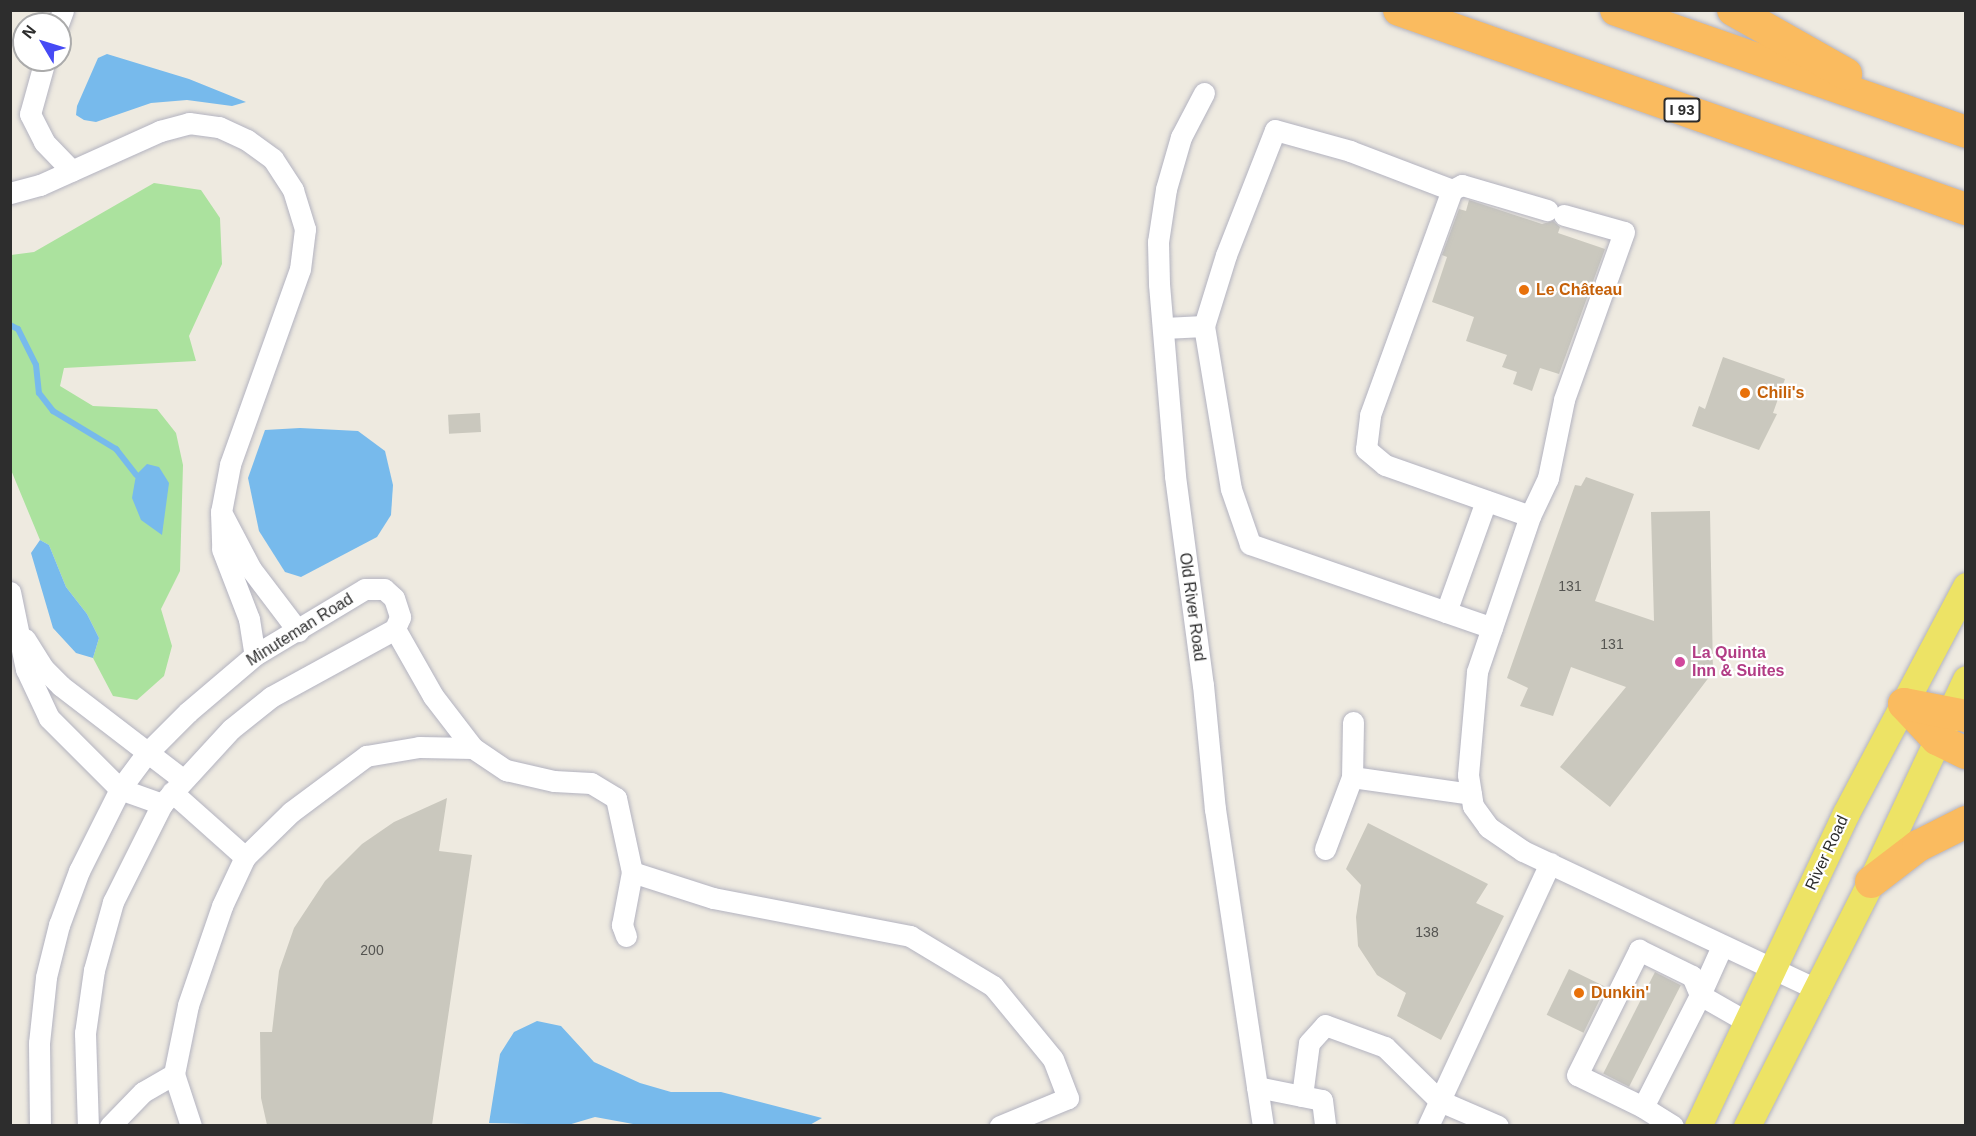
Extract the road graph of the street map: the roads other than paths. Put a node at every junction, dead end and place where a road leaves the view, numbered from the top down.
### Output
1 (1399, 10) edge
2 (1617, 10) edge
3 (1733, 10) edge
4 (42, 72) edge
5 (1204, 93) dead end
6 (1926, 118) junction
7 (1965, 132) edge
8 (72, 171) junction
9 (1452, 190) junction
10 (10, 193) edge
11 (1965, 208) edge
12 (1204, 326) junction
13 (1164, 328) junction
14 (1486, 501) junction
15 (221, 512) junction
16 (1530, 516) junction
17 (1965, 586) edge
18 (10, 592) edge
19 (1446, 612) junction
20 (1492, 628) junction
21 (395, 629) junction
22 (20, 630) junction
23 (298, 631) junction
24 (255, 655) junction
25 (1965, 679) edge
26 (1904, 704) junction
27 (1958, 713) edge
28 (1353, 722) dead end
29 (1937, 739) junction
30 (473, 748) junction
31 (1965, 753) edge
32 (146, 754) junction
33 (1352, 777) junction
34 (120, 789) junction
35 (172, 792) junction
36 (1471, 794) junction
37 (1965, 822) edge
38 (1325, 849) dead end
39 (245, 857) junction
40 (1550, 863) junction
41 (632, 872) junction
42 (1871, 882) junction
43 (626, 936) dead end
44 (1722, 946) junction
45 (1775, 967) junction
46 (1819, 990) junction
47 (1700, 995) junction
48 (1749, 1023) junction
49 (174, 1074) junction
50 (1257, 1087) junction
51 (1302, 1096) junction
52 (1440, 1101) junction
53 (1643, 1107) junction
54 (40, 1125) edge
55 (88, 1125) edge
56 (110, 1125) edge
57 (190, 1125) edge
58 (1000, 1125) edge
59 (1263, 1125) edge
60 (1325, 1125) edge
61 (1428, 1125) edge
62 (1498, 1125) edge
63 (1673, 1125) edge
64 (1698, 1125) edge
65 (1747, 1125) edge

1 - 11 highway, I 93
2 - 6 highway
3 - 6 highway
4 - 8 street
5 - 13 street, Old River Road
6 - 7 highway
8 - 10 street
8 - 15 street
9 - 12 street
9 - 14 street
9 - 16 street
12 - 13 street
12 - 19 street
13 - 50 street, Old River Road
14 - 16 street
14 - 19 street
15 - 23 street
15 - 24 street
16 - 20 street
17 - 26 main road, River Road
18 - 22 street
19 - 20 street
20 - 36 street
21 - 23 street, Minuteman Road
21 - 30 street
21 - 35 street
22 - 32 street
22 - 34 street
23 - 24 street, Minuteman Road
24 - 32 street, Minuteman Road
25 - 27 main road
26 - 27 highway
26 - 29 highway
26 - 45 main road, River Road
27 - 29 main road
28 - 33 street
29 - 31 highway
29 - 42 main road
30 - 39 street
30 - 41 street
32 - 34 street, Minuteman Road
32 - 35 street
33 - 36 street
33 - 38 street
34 - 35 street
34 - 54 street, Minuteman Road
35 - 39 street
35 - 55 street
36 - 40 street
37 - 42 highway
39 - 49 street
40 - 44 street
40 - 52 street
41 - 43 street
41 - 58 street
42 - 46 main road
44 - 45 street
44 - 47 street
45 - 46 street
45 - 48 main road, River Road
46 - 65 main road
47 - 48 street
47 - 53 street
47 - 53 street
48 - 64 main road, River Road
49 - 56 street
49 - 57 street
50 - 51 street
50 - 59 street, Old River Road
51 - 52 street
51 - 60 street
52 - 61 street
52 - 62 street
53 - 63 street

